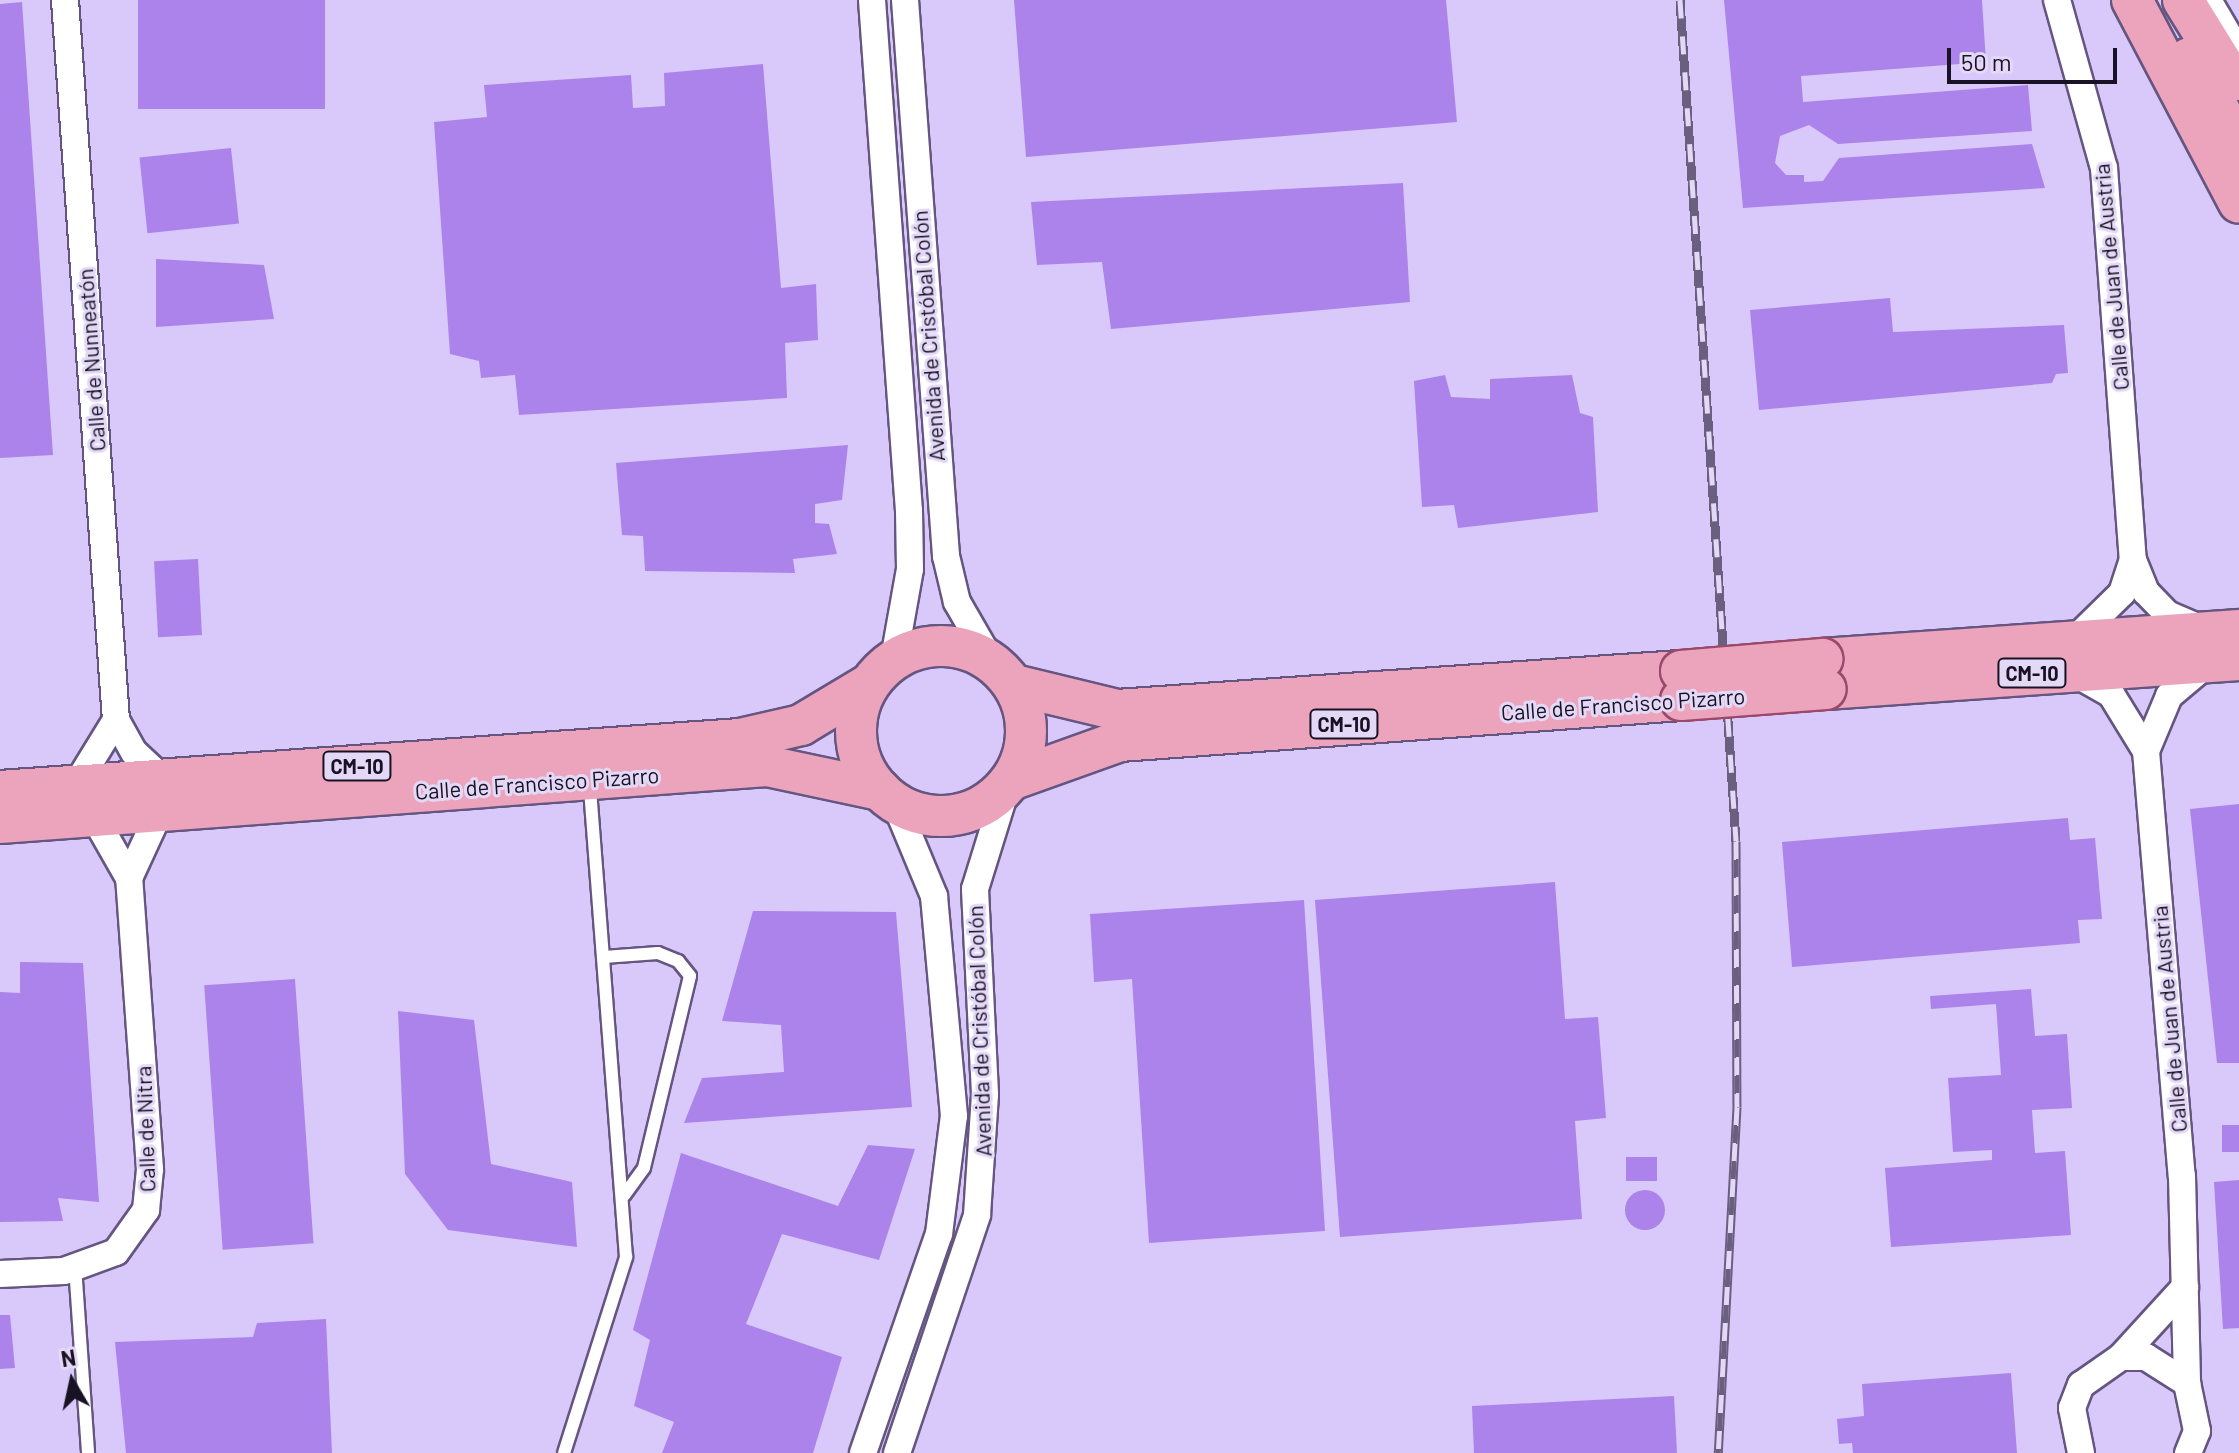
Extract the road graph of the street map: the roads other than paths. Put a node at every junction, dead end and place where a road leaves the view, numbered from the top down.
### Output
1 (65, 0) edge
2 (872, 0) edge
3 (905, 0) edge
4 (2057, 0) edge
5 (2132, 0) edge
6 (2159, 0) edge
7 (2183, 0) edge
8 (2208, 0) edge
9 (2239, 53) edge
10 (2239, 91) edge
11 (2239, 144) edge
12 (2239, 203) edge
13 (2133, 560) junction
14 (2224, 646) edge
15 (2071, 656) junction
16 (894, 659) junction
17 (1002, 673) junction
18 (1681, 685) junction
19 (866, 686) junction
20 (116, 720) junction
21 (2146, 751) junction
22 (589, 779) junction
23 (1010, 786) junction
24 (0, 791) edge
25 (162, 795) junction
26 (887, 795) junction
27 (85, 800) junction
28 (0, 823) edge
29 (129, 878) junction
30 (604, 957) junction
31 (624, 1196) junction
32 (75, 1266) junction
33 (0, 1274) edge
34 (2185, 1287) junction
35 (2121, 1357) junction
36 (2187, 1383) junction
37 (88, 1453) edge
38 (564, 1453) edge
39 (863, 1453) edge
40 (897, 1453) edge
41 (2081, 1453) edge
42 (2188, 1453) edge

1 - 20 street, Calle de Nunneatón
2 - 16 street, Avenida de Cristóbal Colón
3 - 17 street, Avenida de Cristóbal Colón
4 - 13 street, Calle de Juan de Austria
5 - 12 main road
6 - 11 main road
7 - 10 main road
8 - 9 street
13 - 14 street
13 - 15 street
14 - 15 main road, Calle de Francisco Pizarro / CM-10
14 - 21 street
15 - 18 main road, Calle de Francisco Pizarro / CM-10, bridge
15 - 21 street
16 - 17 main road, CM-10
16 - 19 main road, CM-10
17 - 18 main road, Calle de Francisco Pizarro / CM-10
17 - 23 main road
18 - 23 main road, Calle de Francisco Pizarro / CM-10
19 - 25 main road, Calle de Francisco Pizarro / CM-10
19 - 26 main road
20 - 25 street, Calle de Nunneatón
20 - 27 street
21 - 34 street, Calle de Juan de Austria
22 - 25 main road, Calle de Francisco Pizarro / CM-10
22 - 26 main road, Calle de Francisco Pizarro / CM-10
22 - 30 lane
23 - 26 main road, CM-10
23 - 40 street, Avenida de Cristóbal Colón
24 - 27 main road, Calle de Francisco Pizarro / CM-10
25 - 27 main road, Calle de Francisco Pizarro / CM-10
25 - 29 street, Calle de Nitra
26 - 39 street, Avenida de Cristóbal Colón
27 - 28 main road, Calle de Francisco Pizarro / CM-10
27 - 29 street, Calle de Nitra
29 - 32 street, Calle de Nitra
30 - 31 lane
30 - 31 lane
31 - 38 lane
32 - 33 street, Calle de Nitra
32 - 37 lane
34 - 35 street
34 - 36 street, Calle de Juan de Austria
35 - 36 street
35 - 41 street
36 - 42 street, Calle de Juan de Austria

